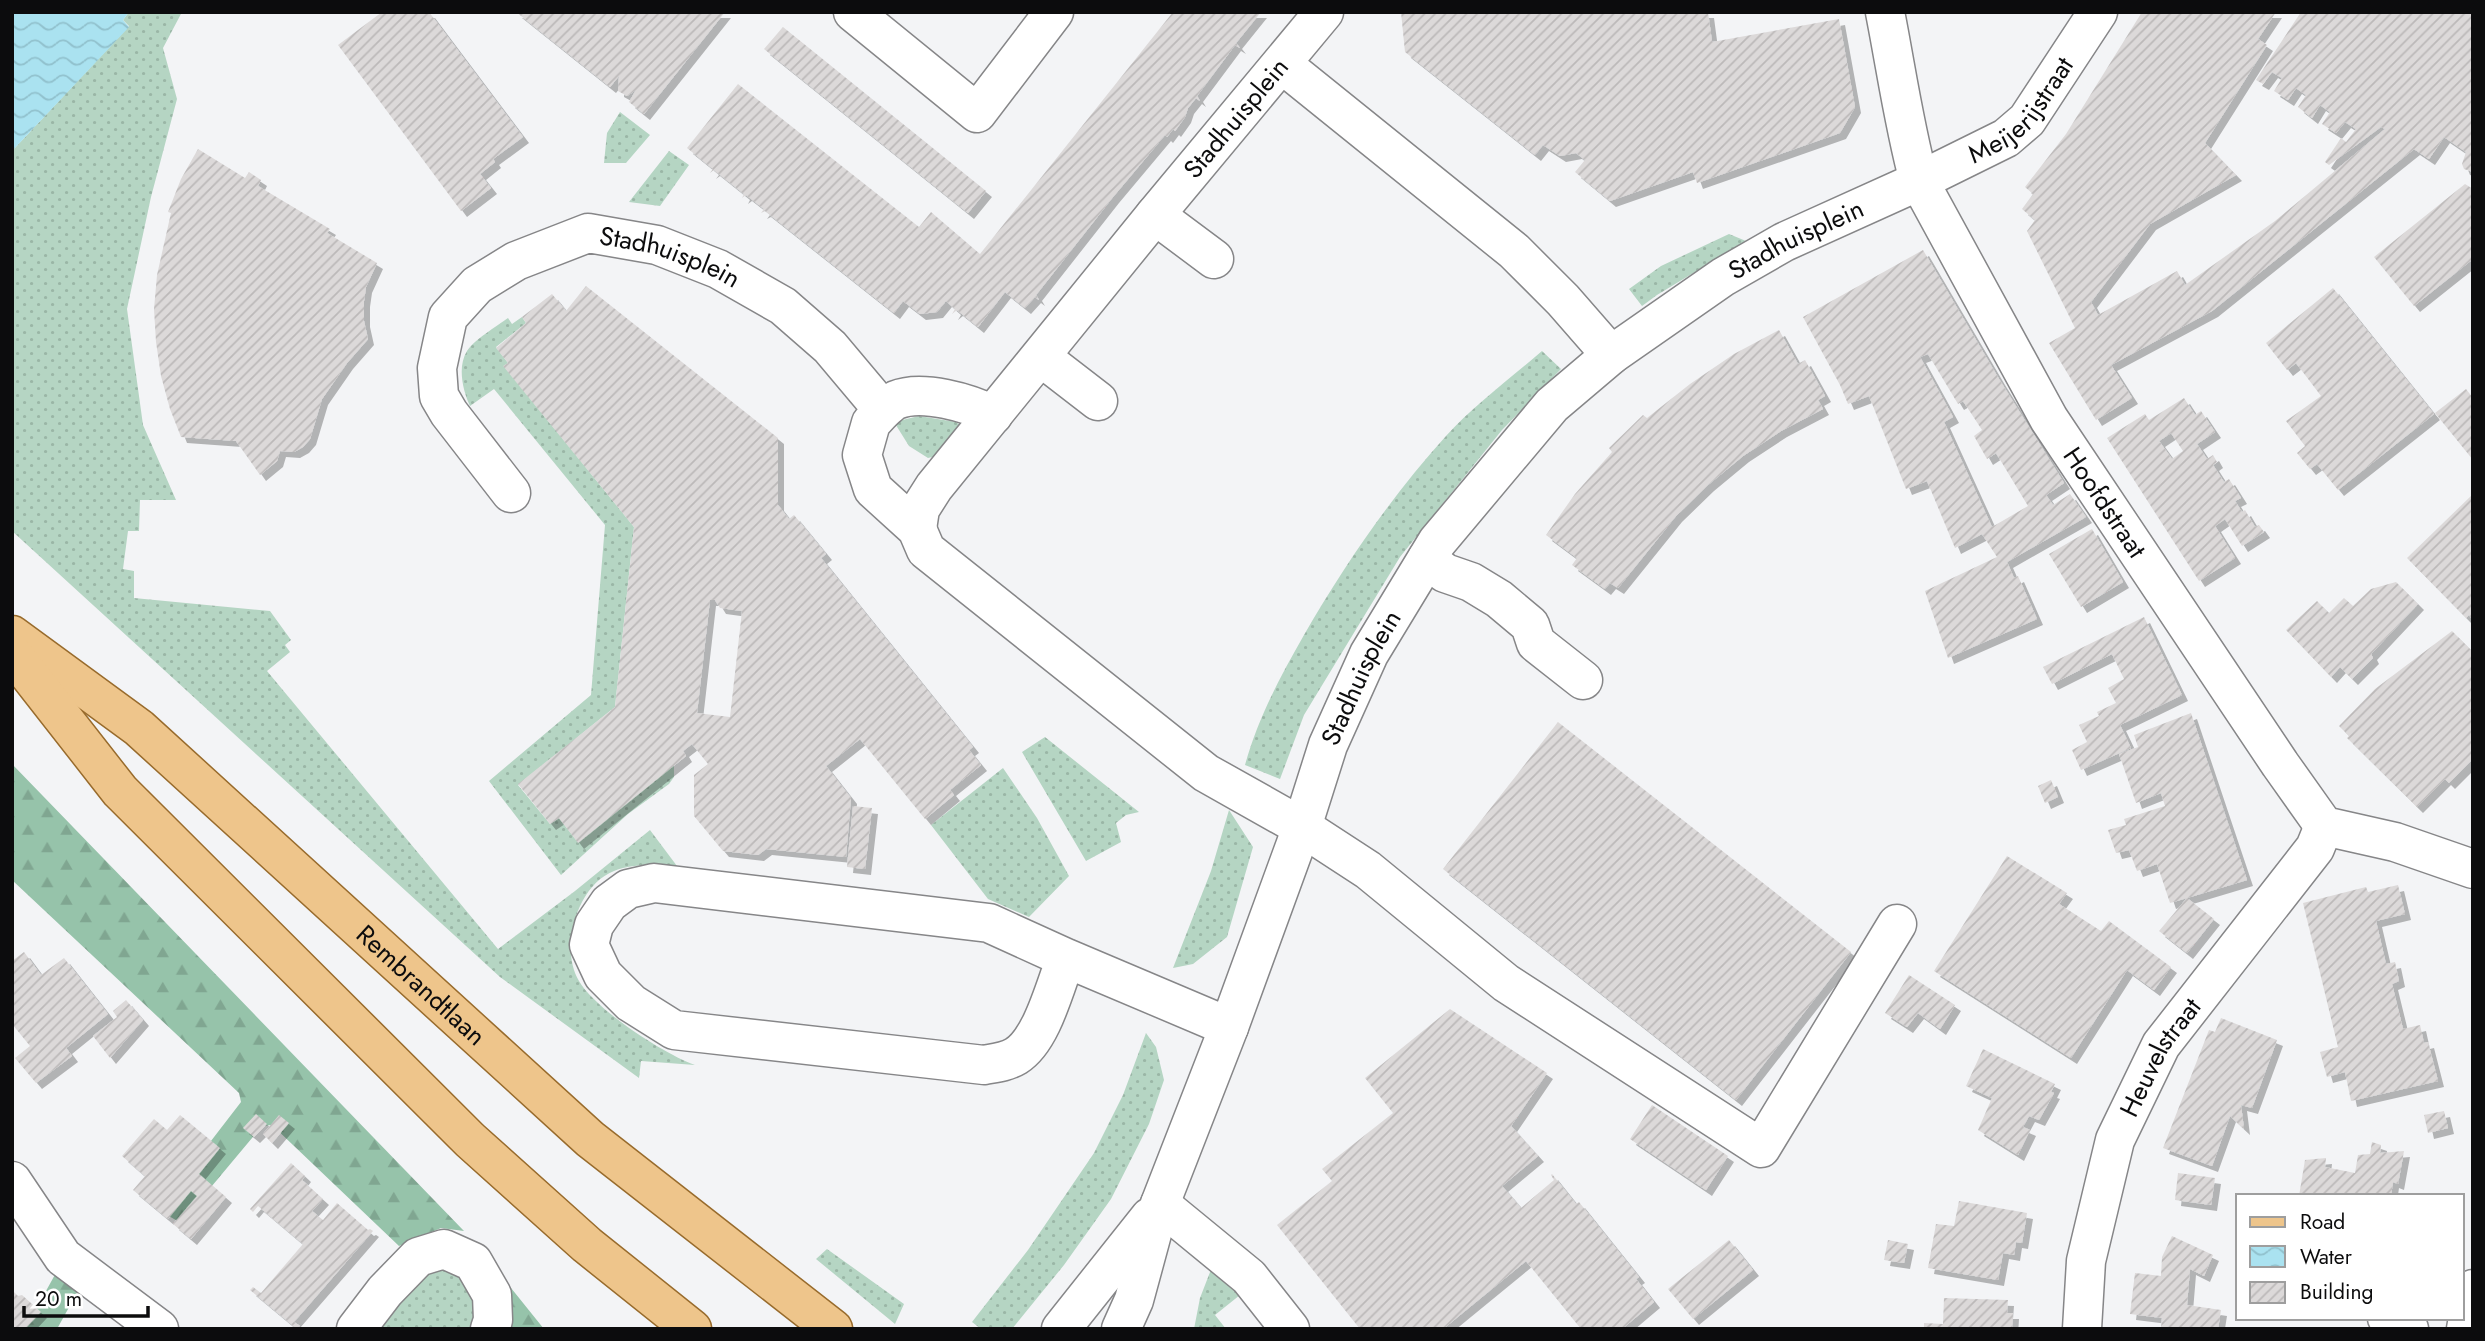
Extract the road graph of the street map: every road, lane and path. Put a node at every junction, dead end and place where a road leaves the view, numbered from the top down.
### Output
1 (853, 12) edge
2 (1054, 12) edge
3 (1324, 12) edge
4 (1885, 12) edge
5 (2098, 12) edge
6 (1282, 65) junction
7 (1919, 181) junction
8 (1155, 215) junction
9 (1214, 259) dead end
10 (1611, 355) junction
11 (1041, 357) junction
12 (1098, 401) dead end
13 (883, 410) junction
14 (993, 415) junction
15 (511, 493) dead end
16 (917, 529) junction
17 (1422, 566) junction
18 (12, 635) edge
19 (12, 653) edge
20 (1583, 680) dead end
21 (2324, 826) junction
22 (1302, 827) junction
23 (2473, 869) edge
24 (1897, 924) dead end
25 (1066, 958) junction
26 (1229, 1027) junction
27 (12, 1181) edge
28 (1160, 1204) junction
29 (2473, 1289) edge
30 (2391, 1320) edge
31 (159, 1329) edge
32 (356, 1329) edge
33 (490, 1329) edge
34 (691, 1329) edge
35 (833, 1329) edge
36 (1061, 1329) edge
37 (1121, 1329) edge
38 (1290, 1329) edge
39 (2082, 1329) edge
40 (2409, 1329) edge
41 (2466, 1329) edge

1 - 2 street
3 - 6 street
4 - 7 street, Hoofdstraat
5 - 7 street, Meijerijstraat
6 - 8 street, Stadhuisplein
6 - 10 street, Stadhuisplein
7 - 10 street, Stadhuisplein
7 - 21 street, Hoofdstraat
8 - 9 street
8 - 11 street, Stadhuisplein
10 - 17 street, Stadhuisplein
11 - 12 street
11 - 14 street, Stadhuisplein
13 - 14 street
13 - 15 street, Stadhuisplein
13 - 16 street
14 - 16 street, Stadhuisplein
16 - 22 street
17 - 20 street
17 - 22 street, Stadhuisplein
18 - 35 main road, Rembrandtlaan
19 - 34 main road
21 - 23 street
21 - 39 street, Heuvelstraat
22 - 24 street
22 - 26 street, Stadhuisplein
25 - 25 street
25 - 26 street
26 - 28 street, Stadhuisplein
27 - 31 street
28 - 36 street, Stadhuisplein
28 - 37 street, Stadhuisplein
28 - 38 street
29 - 41 street
30 - 40 street
32 - 33 street

